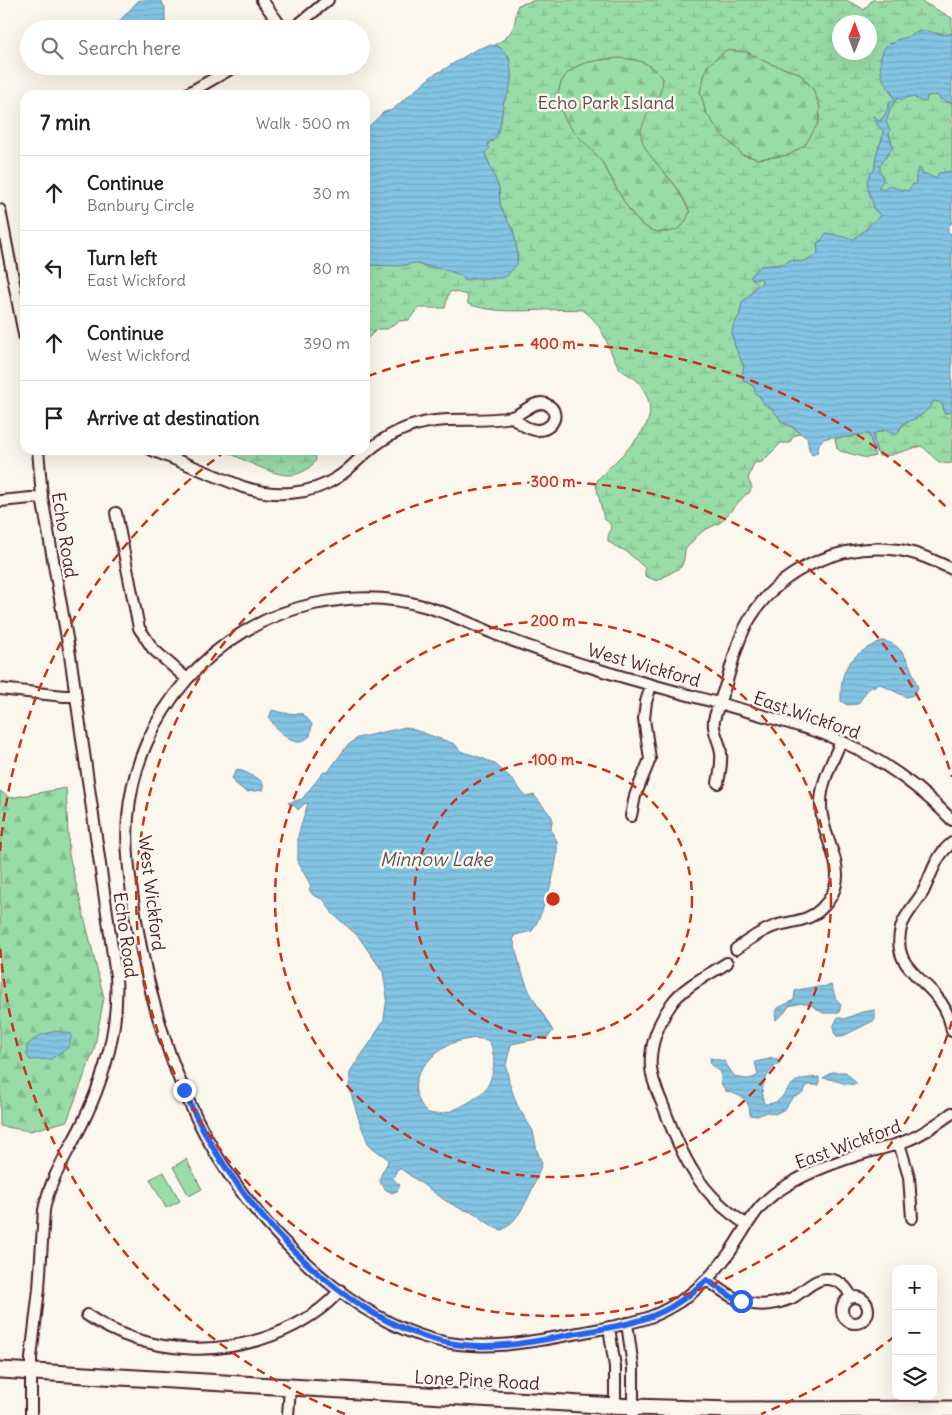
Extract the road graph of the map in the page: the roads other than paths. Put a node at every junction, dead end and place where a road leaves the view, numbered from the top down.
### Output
1 (262, 0) edge
2 (328, 0) edge
3 (276, 20) edge
4 (304, 20) edge
5 (220, 75) edge
6 (194, 90) edge
7 (0, 210) edge
8 (20, 314) edge
9 (514, 417) dead end
10 (370, 450) edge
11 (38, 455) edge
12 (164, 455) edge
13 (364, 455) edge
14 (42, 497) junction
15 (0, 501) edge
16 (116, 513) dead end
17 (952, 569) edge
18 (187, 679) junction
19 (651, 685) junction
20 (0, 689) edge
21 (75, 696) junction
22 (719, 704) junction
23 (841, 741) junction
24 (718, 783) dead end
25 (631, 816) dead end
26 (952, 820) edge
27 (952, 843) edge
28 (736, 949) dead end
29 (727, 963) dead end
30 (952, 1031) edge
31 (952, 1113) edge
32 (899, 1143) junction
33 (912, 1218) dead end
34 (746, 1224) junction
35 (707, 1280) junction
36 (340, 1290) junction
37 (851, 1297) dead end
38 (86, 1315) dead end
39 (627, 1323) junction
40 (609, 1327) junction
41 (630, 1342) junction
42 (612, 1345) junction
43 (0, 1370) edge
44 (31, 1372) junction
45 (290, 1388) junction
46 (615, 1406) junction
47 (952, 1410) edge
48 (633, 1411) edge
49 (845, 1413) edge
50 (868, 1413) edge
51 (31, 1415) edge
52 (288, 1415) edge

1 - 3 street
2 - 4 street
5 - 6 street
7 - 8 street
9 - 10 street
11 - 14 street, Echo Road
12 - 13 street
14 - 15 street
14 - 21 street, Echo Road
16 - 18 street
17 - 22 street
18 - 19 street, West Wickford
18 - 36 street, West Wickford
19 - 22 street, West Wickford
19 - 25 street
20 - 21 street
21 - 44 street, Echo Road
22 - 23 street, East Wickford
22 - 24 street
23 - 26 street, East Wickford
23 - 28 street
27 - 30 street
29 - 34 street
31 - 32 street, East Wickford
32 - 33 street
32 - 34 street, East Wickford
34 - 35 street, East Wickford
35 - 37 street
35 - 39 street, East Wickford
36 - 38 street
36 - 40 street, West Wickford
39 - 40 street, East Wickford
39 - 41 street
40 - 42 street
41 - 42 street
41 - 48 street
42 - 46 street
43 - 44 street, Lone Pine Road
44 - 45 street, Lone Pine Road
44 - 51 street, Echo Road
45 - 46 street, Lone Pine Road
45 - 52 street
46 - 48 street, Lone Pine Road
47 - 50 street, Lone Pine Road
48 - 49 street, Lone Pine Road
49 - 50 street, Lone Pine Road

